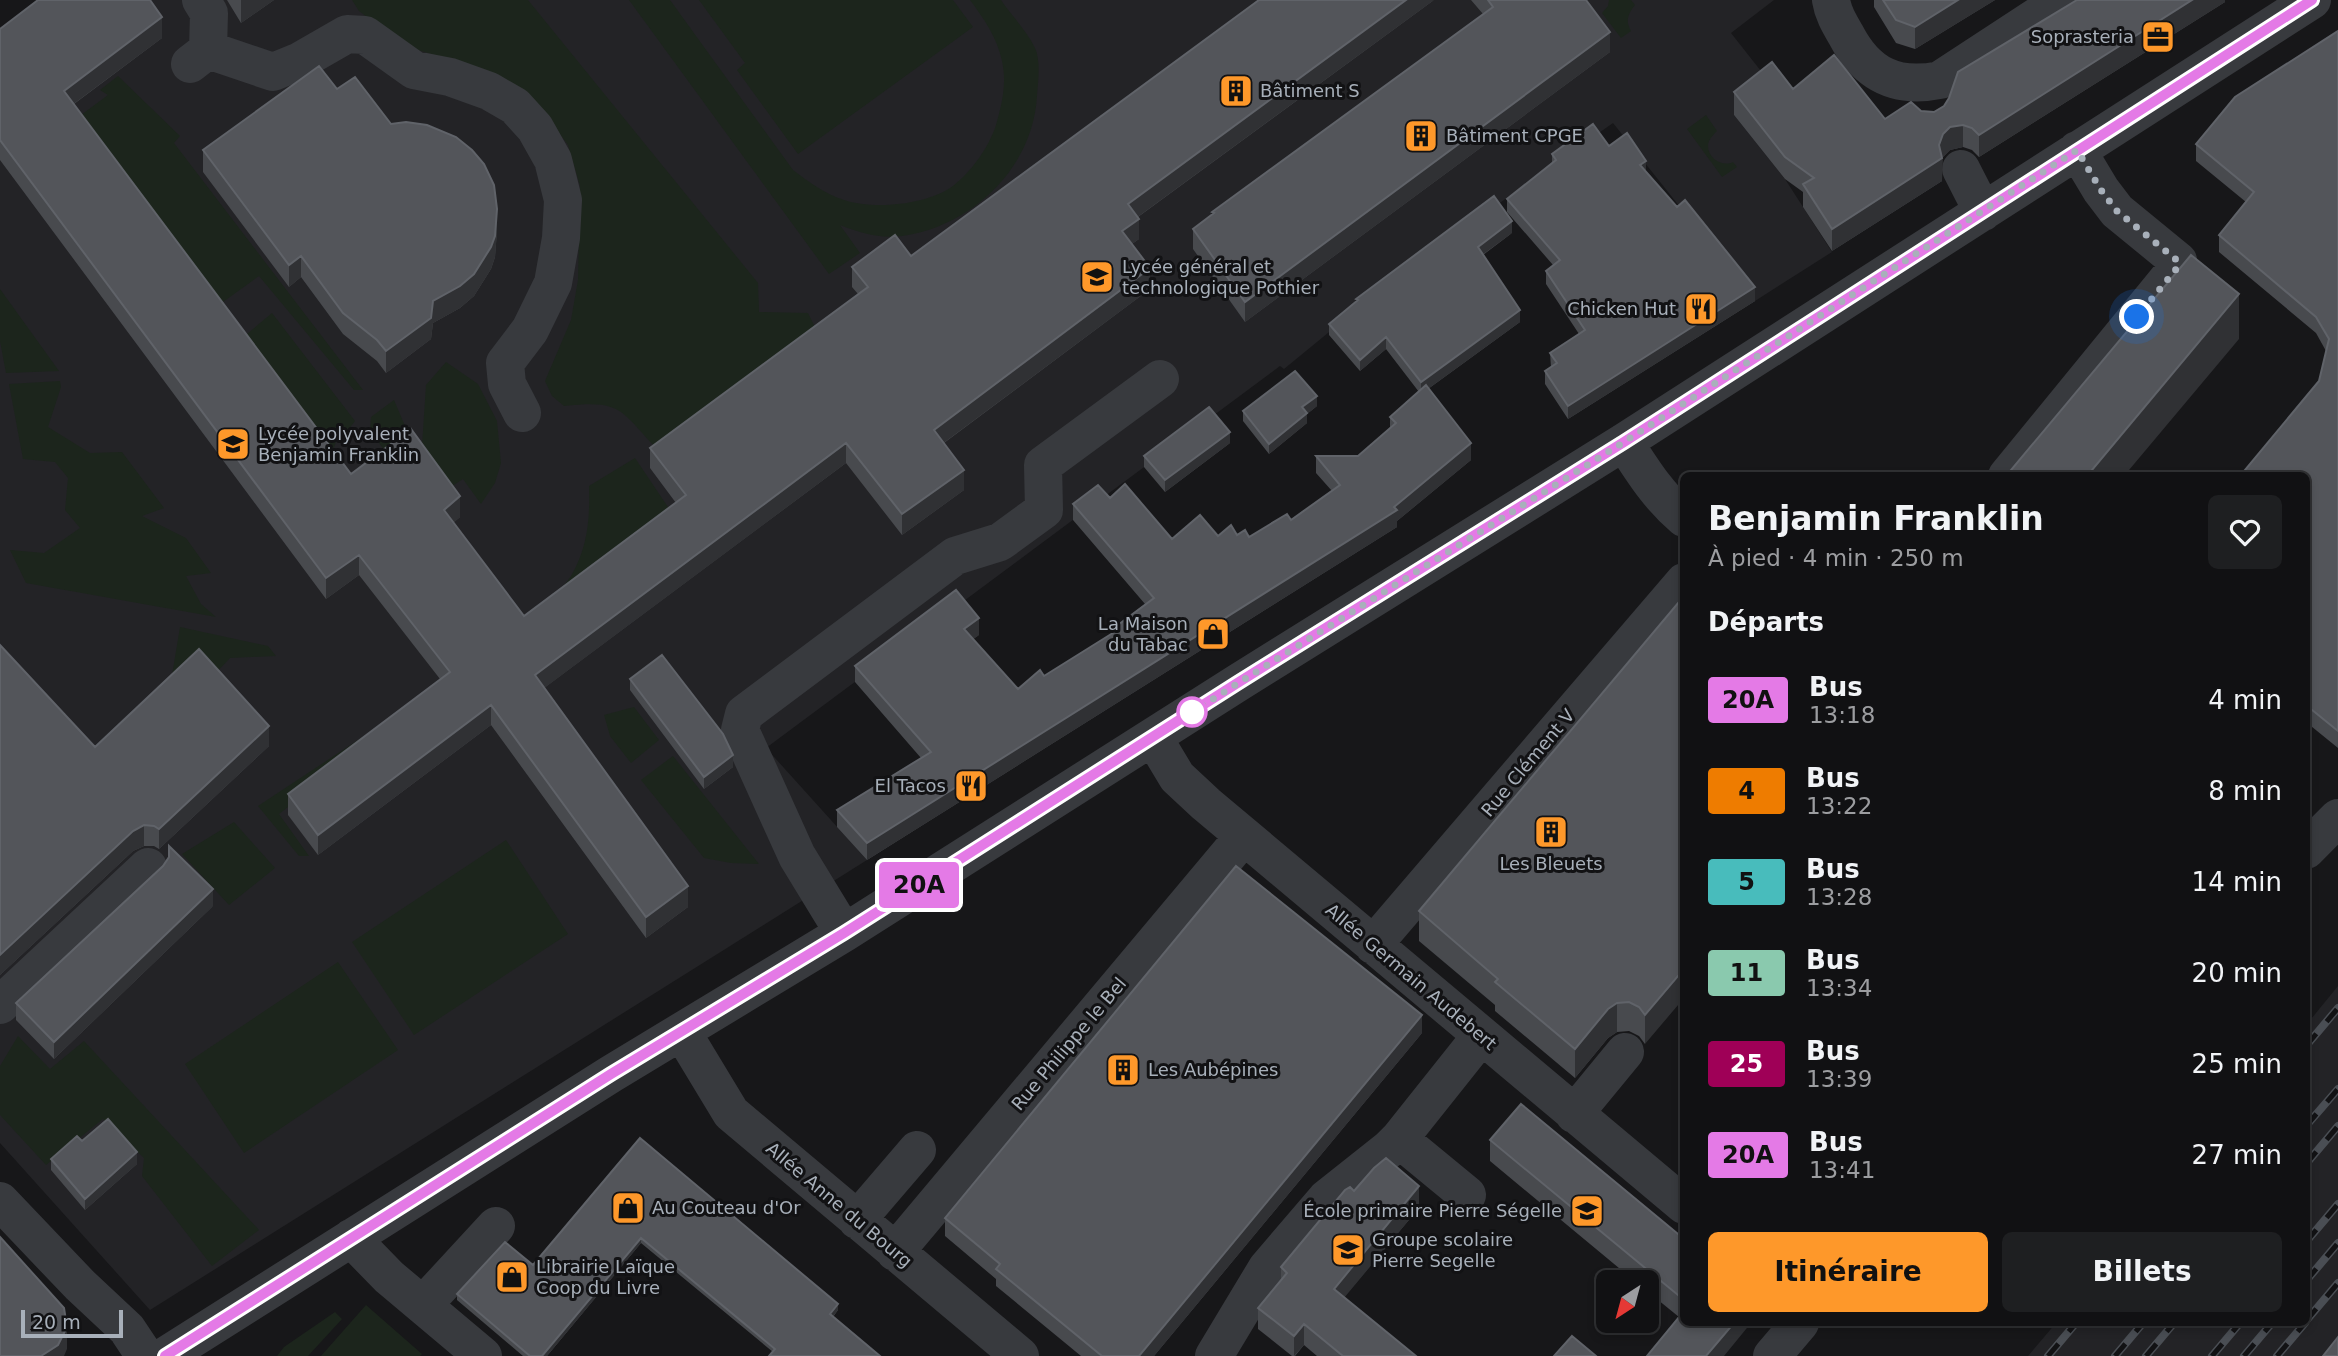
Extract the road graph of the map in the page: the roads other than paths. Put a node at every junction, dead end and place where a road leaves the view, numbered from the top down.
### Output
1 (201, 0) edge
2 (1831, 0) edge
3 (2062, 0) edge
4 (2312, 0) edge
5 (2077, 150) junction
6 (1961, 169) dead end
7 (1983, 212) junction
8 (1160, 379) dead end
9 (522, 414) dead end
10 (1624, 442) junction
11 (2010, 472) edge
12 (1680, 515) edge
13 (1680, 587) edge
14 (1153, 737) junction
15 (2338, 818) edge
16 (1244, 836) junction
17 (2310, 846) edge
18 (148, 867) dead end
19 (844, 933) junction
20 (1373, 945) junction
21 (0, 1005) edge
22 (682, 1032) junction
23 (1481, 1036) junction
24 (1625, 1052) dead end
25 (1574, 1114) junction
26 (1399, 1139) junction
27 (917, 1150) dead end
28 (1467, 1195) dead end
29 (0, 1201) edge
30 (1680, 1202) edge
31 (856, 1220) junction
32 (496, 1226) dead end
33 (351, 1238) junction
34 (895, 1252) junction
35 (424, 1305) junction
36 (1797, 1326) edge
37 (211, 1345) edge
38 (145, 1356) edge
39 (165, 1356) edge
40 (483, 1356) edge
41 (1020, 1356) edge
42 (1214, 1356) edge
43 (1772, 1356) edge

1 - 9 street
2 - 3 street
4 - 5 street
5 - 7 street
5 - 11 street
6 - 7 street
7 - 10 street
8 - 19 street
10 - 12 street
10 - 14 street
13 - 20 street, Rue Clément V
14 - 16 street, Allée Germain Audebert
14 - 19 street
15 - 17 street
16 - 20 street, Allée Germain Audebert
16 - 34 street, Rue Philippe le Bel
18 - 21 street
19 - 22 street
20 - 23 street, Allée Germain Audebert
22 - 31 street, Allée Anne du Bourg
22 - 33 street
23 - 25 street, Allée Germain Audebert
23 - 26 street
24 - 25 street
25 - 30 street, Allée Germain Audebert
26 - 28 street
26 - 42 street
27 - 31 street
29 - 38 street
31 - 34 street, Allée Anne du Bourg
32 - 35 street
33 - 35 street
33 - 37 street
34 - 41 street, Allée Anne du Bourg
35 - 40 street
36 - 43 street
37 - 39 street

